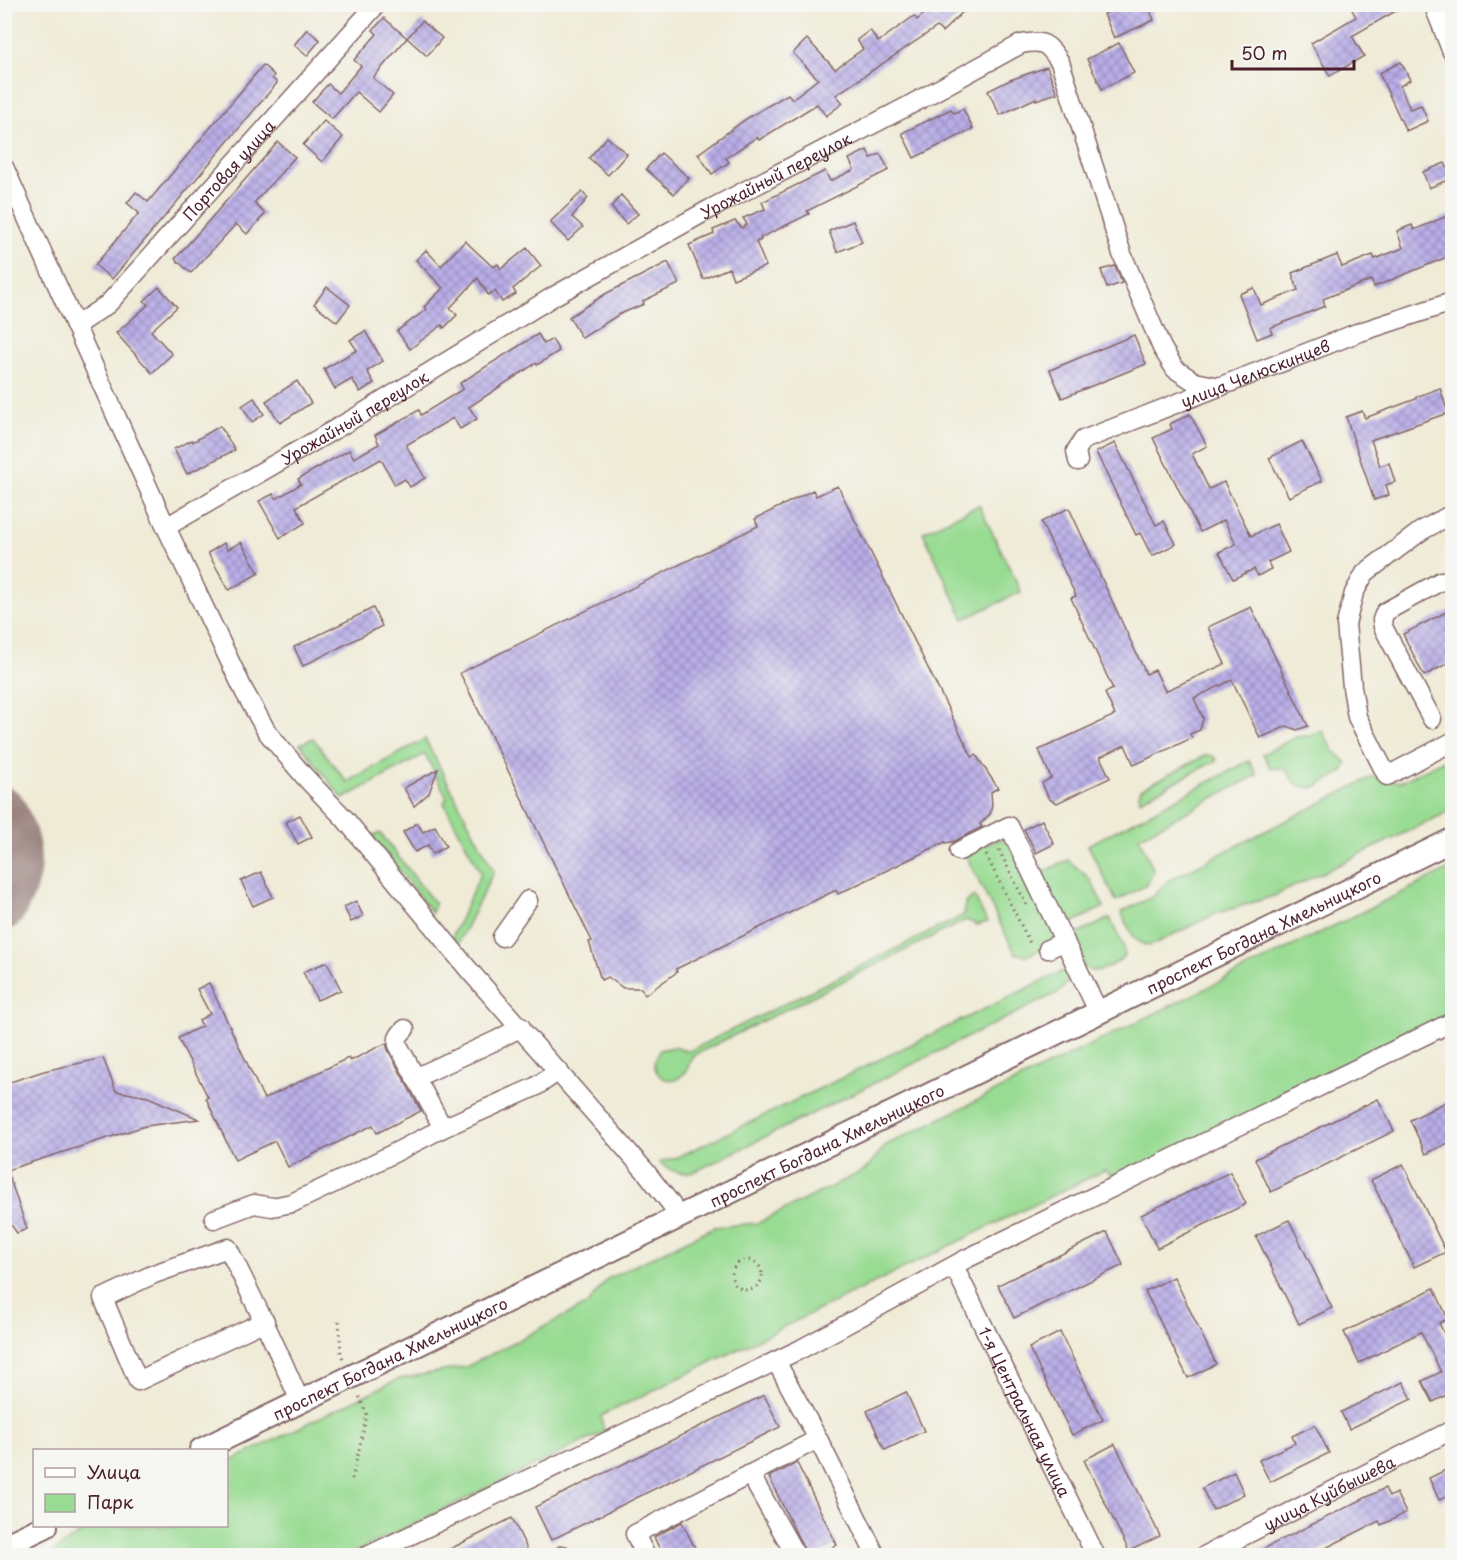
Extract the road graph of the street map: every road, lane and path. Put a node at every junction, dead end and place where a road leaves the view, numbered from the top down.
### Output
1 (377, 4) edge
2 (1433, 4) edge
3 (1452, 52) edge
4 (4, 167) edge
5 (1452, 302) edge
6 (75, 326) junction
7 (1220, 387) junction
8 (1078, 461) dead end
9 (1452, 514) edge
10 (166, 527) junction
11 (1452, 580) edge
12 (1432, 719) dead end
13 (1452, 742) edge
14 (1452, 840) edge
15 (980, 841) junction
16 (959, 851) dead end
17 (528, 900) dead end
18 (502, 937) dead end
19 (1065, 941) junction
20 (1040, 947) joint
21 (1100, 1013) junction
22 (1452, 1022) edge
23 (521, 1027) junction
24 (405, 1029) dead end
25 (559, 1071) junction
26 (415, 1078) junction
27 (442, 1128) junction
28 (214, 1219) dead end
29 (678, 1219) junction
30 (954, 1266) junction
31 (754, 1288) joint
32 (265, 1321) junction
33 (339, 1321) dead end
34 (776, 1361) junction
35 (351, 1378) junction
36 (300, 1402) junction
37 (1452, 1430) edge
38 (818, 1439) junction
39 (203, 1449) edge
40 (750, 1474) junction
41 (352, 1479) dead end
42 (44, 1527) edge
43 (4, 1546) edge
44 (871, 1554) edge
45 (369, 1555) edge
46 (646, 1556) edge
47 (796, 1556) edge
48 (1096, 1556) edge
49 (1204, 1556) edge

1 - 6 street, Портовая улица
2 - 3 street
4 - 6 street
5 - 7 street, улица Челюскинцев
6 - 10 street
7 - 8 street, улица Челюскинцев
7 - 10 street, Урожайный переулок
9 - 13 street
10 - 23 street
11 - 12 street
14 - 21 main road, проспект Богдана Хмельницкого
15 - 16 street
15 - 19 street
15 - 20 path
17 - 18 street
19 - 20 street
19 - 21 street
21 - 29 main road, проспект Богдана Хмельницкого
22 - 30 street
23 - 25 street
23 - 26 street
24 - 26 street
25 - 27 street
25 - 29 street
26 - 27 street
27 - 28 street
29 - 35 main road, проспект Богдана Хмельницкого
30 - 34 street
30 - 48 street, 1-я Центральная улица
31 - 31 path
32 - 32 street
32 - 36 street
33 - 35 path
34 - 38 street
34 - 45 street
35 - 36 main road, проспект Богдана Хмельницкого
35 - 41 path
36 - 39 main road, проспект Богдана Хмельницкого
37 - 49 street, улица Куйбышева
38 - 40 street
38 - 44 street
40 - 46 street
40 - 47 street
42 - 43 main road

